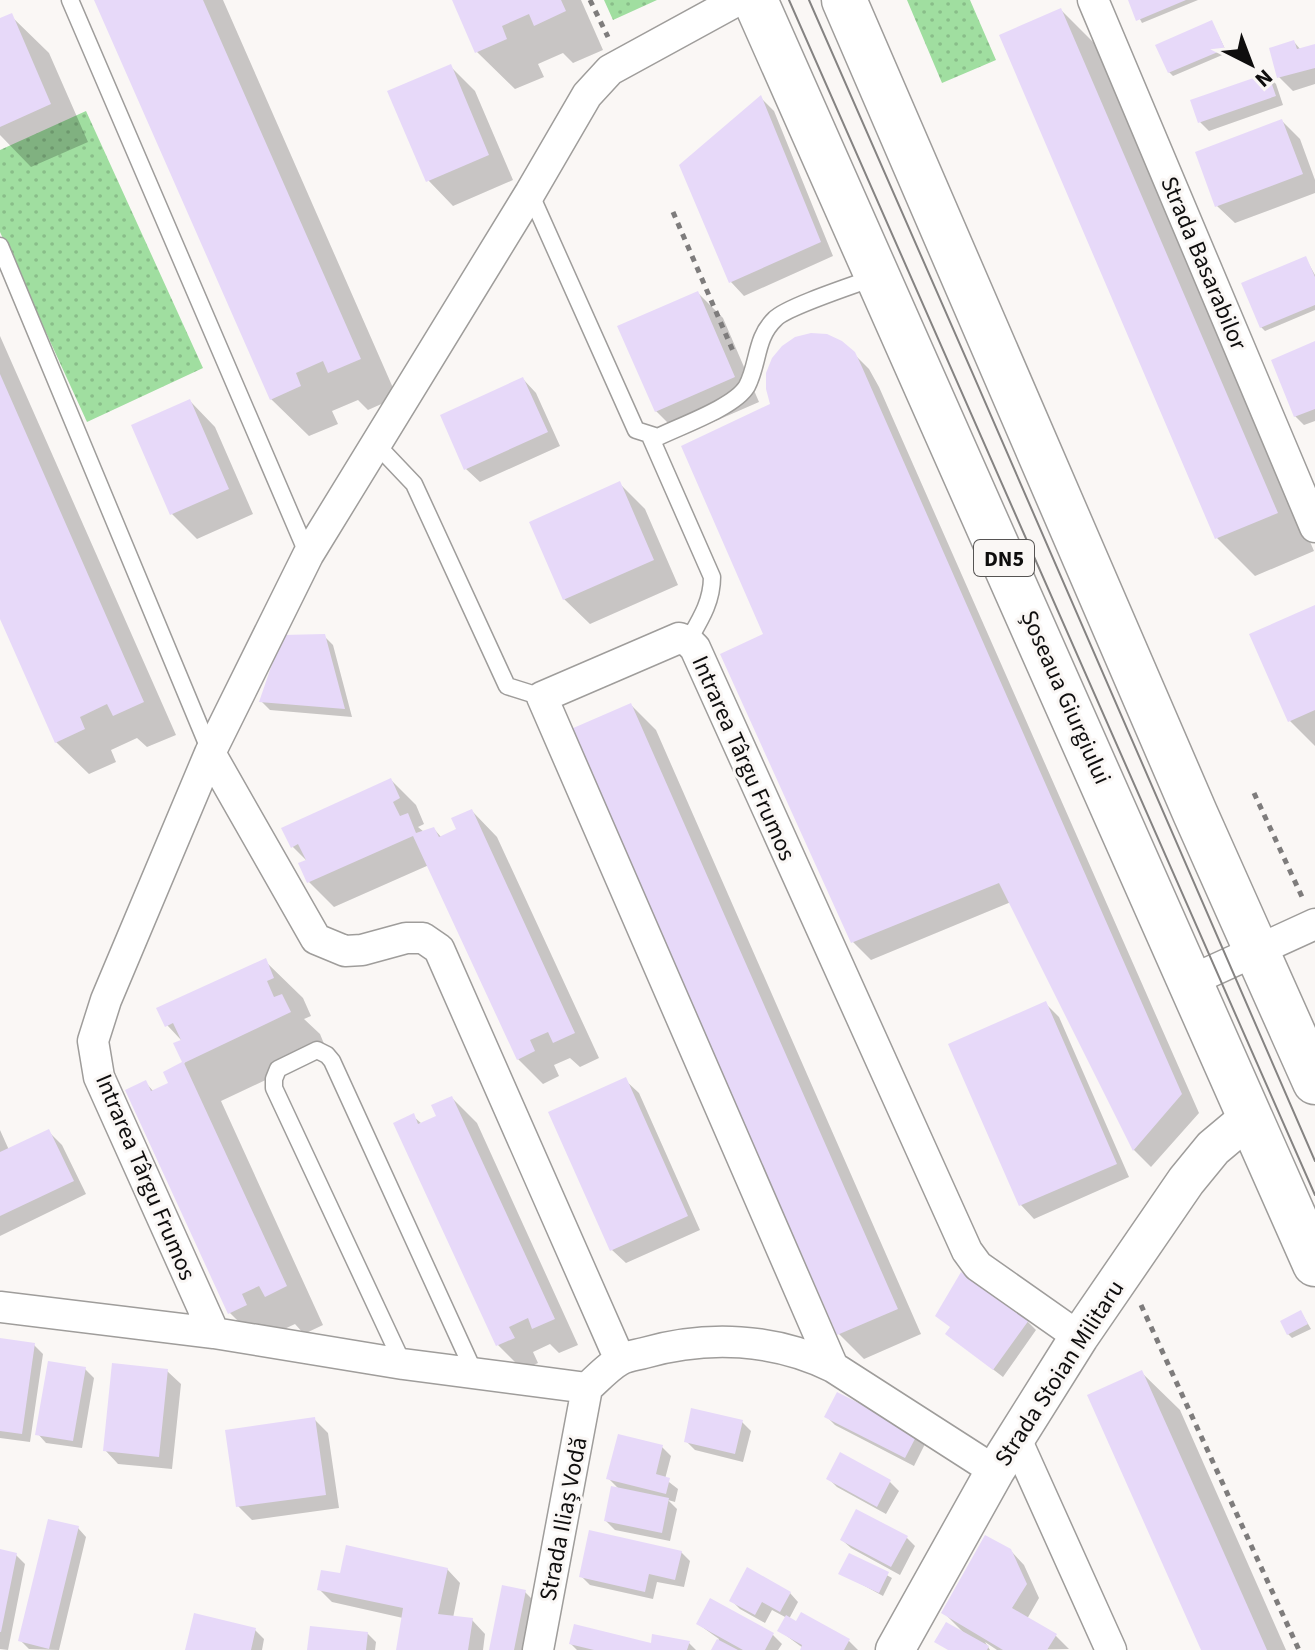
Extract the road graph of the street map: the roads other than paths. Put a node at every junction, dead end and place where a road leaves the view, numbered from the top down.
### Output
1 (70, 0) edge
2 (738, 0) edge
3 (755, 0) edge
4 (844, 0) edge
5 (1093, 0) edge
6 (530, 193) junction
7 (0, 246) edge
8 (878, 276) junction
9 (650, 436) junction
10 (376, 444) junction
11 (1315, 527) edge
12 (308, 555) junction
13 (688, 641) junction
14 (542, 697) junction
15 (210, 753) junction
16 (1315, 924) edge
17 (1257, 951) junction
18 (1190, 981) junction
19 (1315, 1082) edge
20 (1250, 1117) junction
21 (1315, 1264) edge
22 (0, 1307) edge
23 (214, 1333) junction
24 (1079, 1337) junction
25 (620, 1360) junction
26 (403, 1364) junction
27 (833, 1367) junction
28 (475, 1374) junction
29 (587, 1388) junction
30 (1016, 1439) junction
31 (995, 1471) junction
32 (538, 1650) edge
33 (895, 1650) edge
34 (1111, 1650) edge

1 - 12 lane
2 - 6 street, Intrarea Târgu Frumos
3 - 8 main road, Șoseaua Giurgiului / DN5
4 - 17 main road
5 - 11 street, Strada Basarabilor
6 - 9 lane
6 - 10 street, Intrarea Târgu Frumos
7 - 15 lane
8 - 9 lane
8 - 18 main road, Șoseaua Giurgiului / DN5
9 - 13 lane
10 - 12 street, Intrarea Târgu Frumos
10 - 14 lane
12 - 15 street, Intrarea Târgu Frumos
13 - 14 street, Intrarea Târgu Frumos
13 - 24 street, Intrarea Târgu Frumos
14 - 27 street
15 - 23 street, Intrarea Târgu Frumos
15 - 25 street
16 - 17 street
17 - 18 street
17 - 19 main road
18 - 20 main road, Șoseaua Giurgiului / DN5
20 - 21 main road, Șoseaua Giurgiului / DN5
20 - 24 street, Strada Stoian Militaru
22 - 23 street
23 - 26 street
24 - 30 street, Strada Stoian Militaru
25 - 27 street
25 - 29 street
26 - 28 street
26 - 28 lane
27 - 31 street
28 - 29 street
29 - 32 street, Strada Iliaș Vodă
30 - 31 street, Strada Stoian Militaru
30 - 34 street
31 - 33 street, Strada Stoian Militaru

